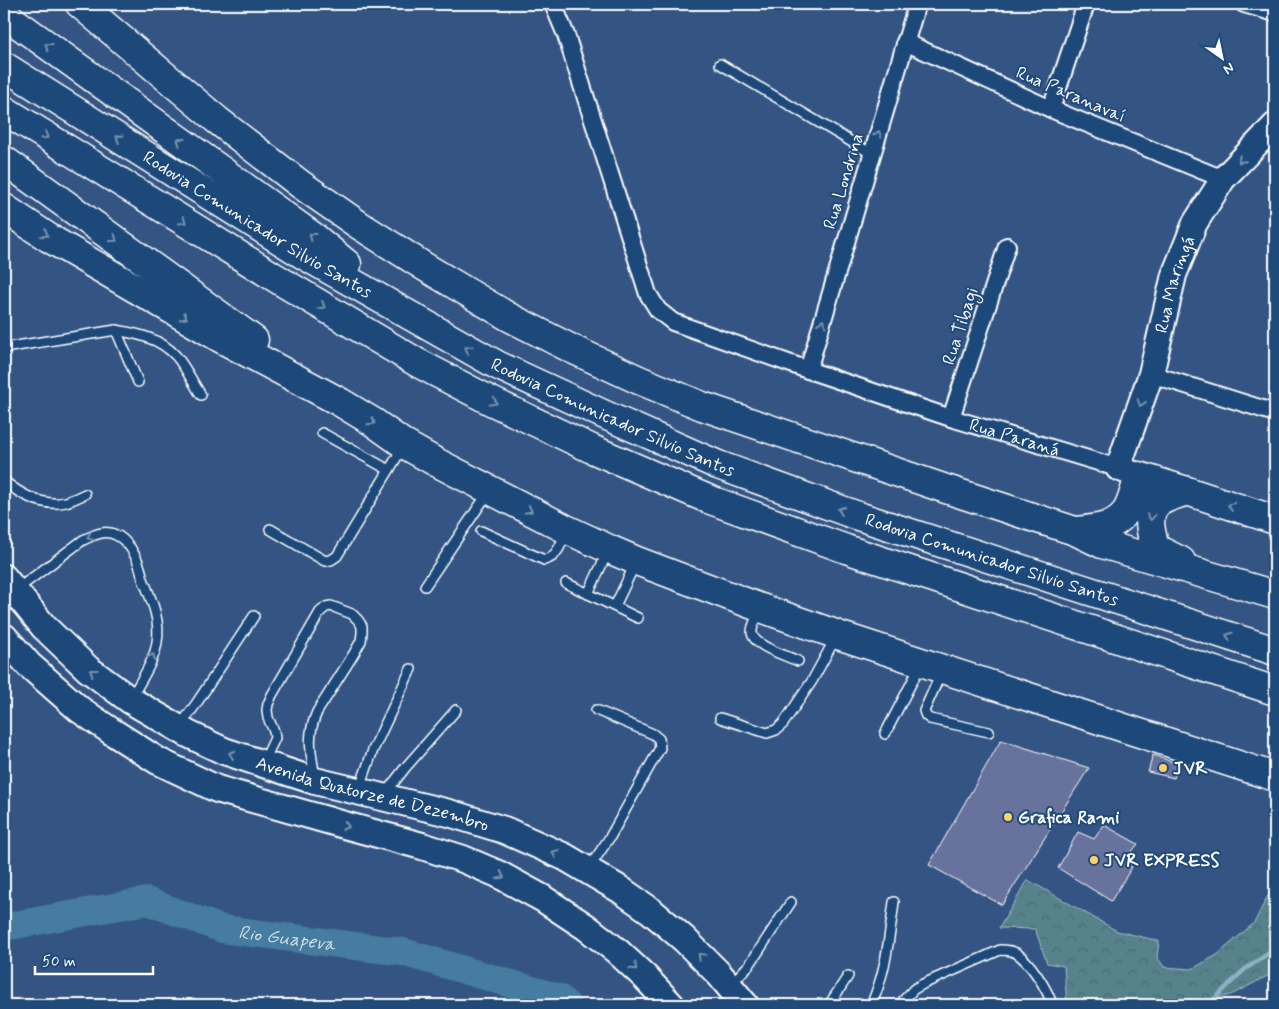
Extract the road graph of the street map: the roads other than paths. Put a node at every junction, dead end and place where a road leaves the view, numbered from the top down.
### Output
1 (80, 4) edge
2 (553, 4) edge
3 (917, 4) edge
4 (1086, 4) edge
5 (1245, 4) edge
6 (1275, 13) edge
7 (4, 14) edge
8 (905, 42) junction
9 (720, 64) dead end
10 (4, 66) edge
11 (1051, 109) junction
12 (4, 110) edge
13 (1275, 125) edge
14 (872, 154) junction
15 (4, 160) edge
16 (1223, 179) junction
17 (4, 208) edge
18 (1006, 246) dead end
19 (404, 311) junction
20 (116, 330) junction
21 (4, 348) edge
22 (808, 370) junction
23 (1151, 374) junction
24 (138, 382) dead end
25 (201, 395) dead end
26 (340, 402) junction
27 (1275, 413) edge
28 (951, 418) junction
29 (322, 433) dead end
30 (404, 444) junction
31 (389, 470) junction
32 (1129, 472) junction
33 (4, 481) edge
34 (490, 490) junction
35 (1187, 491) junction
36 (84, 494) dead end
37 (1126, 512) junction
38 (1275, 520) edge
39 (270, 529) dead end
40 (566, 529) junction
41 (481, 531) dead end
42 (1074, 531) junction
43 (1155, 548) junction
44 (609, 549) junction
45 (637, 561) junction
46 (1217, 579) junction
47 (566, 582) dead end
48 (9, 584) edge
49 (425, 586) dead end
50 (588, 594) junction
51 (1275, 596) edge
52 (615, 606) junction
53 (761, 608) junction
54 (254, 616) dead end
55 (638, 618) dead end
56 (838, 635) junction
57 (4, 637) edge
58 (1275, 651) edge
59 (798, 661) dead end
60 (29, 665) junction
61 (932, 666) junction
62 (412, 669) dead end
63 (1275, 691) edge
64 (130, 700) junction
65 (456, 710) dead end
66 (596, 710) dead end
67 (720, 718) dead end
68 (183, 731) junction
69 (989, 732) dead end
70 (886, 734) dead end
71 (262, 765) junction
72 (1275, 777) edge
73 (315, 781) junction
74 (217, 789) junction
75 (361, 792) junction
76 (588, 871) junction
77 (792, 902) dead end
78 (894, 902) dead end
79 (848, 976) dead end
80 (737, 996) edge
81 (672, 1005) edge
82 (828, 1005) edge
83 (871, 1005) edge
84 (899, 1005) edge
85 (1052, 1005) edge

1 - 42 highway
2 - 22 street, Rua Paraná
3 - 8 street, Rua Londrina
4 - 11 street
5 - 6 street
19 -> 7 highway
8 - 11 street, Rua Paranavaí
14 -> 8 street, Rua Londrina
9 - 14 lane
19 -> 10 highway, Rodovia Comunicador Silvio Santos
11 - 16 street, Rua Paranavaí
12 -> 63 highway, Rodovia Comunicador Silvio Santos
13 -> 16 main road, Rua Maringá
22 -> 14 street, Rua Londrina
15 -> 26 highway
16 - 23 main road, Rua Maringá
17 -> 26 highway
18 - 28 street, Rua Tibagi
58 -> 19 highway, Rodovia Comunicador Silvio Santos
20 - 21 lane
20 - 24 lane
20 - 25 lane
22 - 28 street, Rua Paraná
23 - 27 street
23 -> 32 main road, Rua Maringá
26 -> 30 highway
28 - 32 street, Rua Paraná
29 - 31 lane
30 - 31 lane
30 - 34 highway
31 - 39 lane
32 - 35 highway, Rua Paraná
32 - 37 highway
33 - 36 lane
34 -> 40 highway
34 - 49 lane
38 -> 35 highway, Rua Paraná
35 -> 43 highway
37 - 42 highway
37 - 43 highway
40 - 41 lane
40 - 44 highway
42 - 46 highway
43 - 46 highway
44 - 45 highway
44 - 50 lane
45 - 52 lane
45 - 53 highway
46 - 51 highway
47 - 50 lane
64 -> 48 main road, Avenida Quatorze de Dezembro
64 -> 48 lane
50 - 52 lane
52 - 55 lane
53 - 56 highway
53 - 59 lane
54 - 68 lane
56 - 61 highway
56 - 67 lane
57 - 60 main road, Avenida Quatorze de Dezembro
60 - 68 main road
60 - 74 main road, Avenida Quatorze de Dezembro
61 - 69 lane
61 - 70 lane
61 - 72 highway
62 - 75 lane
64 - 68 main road, Avenida Quatorze de Dezembro
65 - 75 lane
66 - 76 lane
71 -> 68 main road, Avenida Quatorze de Dezembro
71 - 73 main road, Avenida Quatorze de Dezembro
71 - 73 lane
73 - 75 main road, Avenida Quatorze de Dezembro
74 - 75 main road
74 -> 81 main road, Avenida Quatorze de Dezembro
76 -> 75 main road, Avenida Quatorze de Dezembro
80 -> 76 main road, Avenida Quatorze de Dezembro
77 - 80 lane
78 - 83 lane
79 - 82 lane
84 - 85 lane

